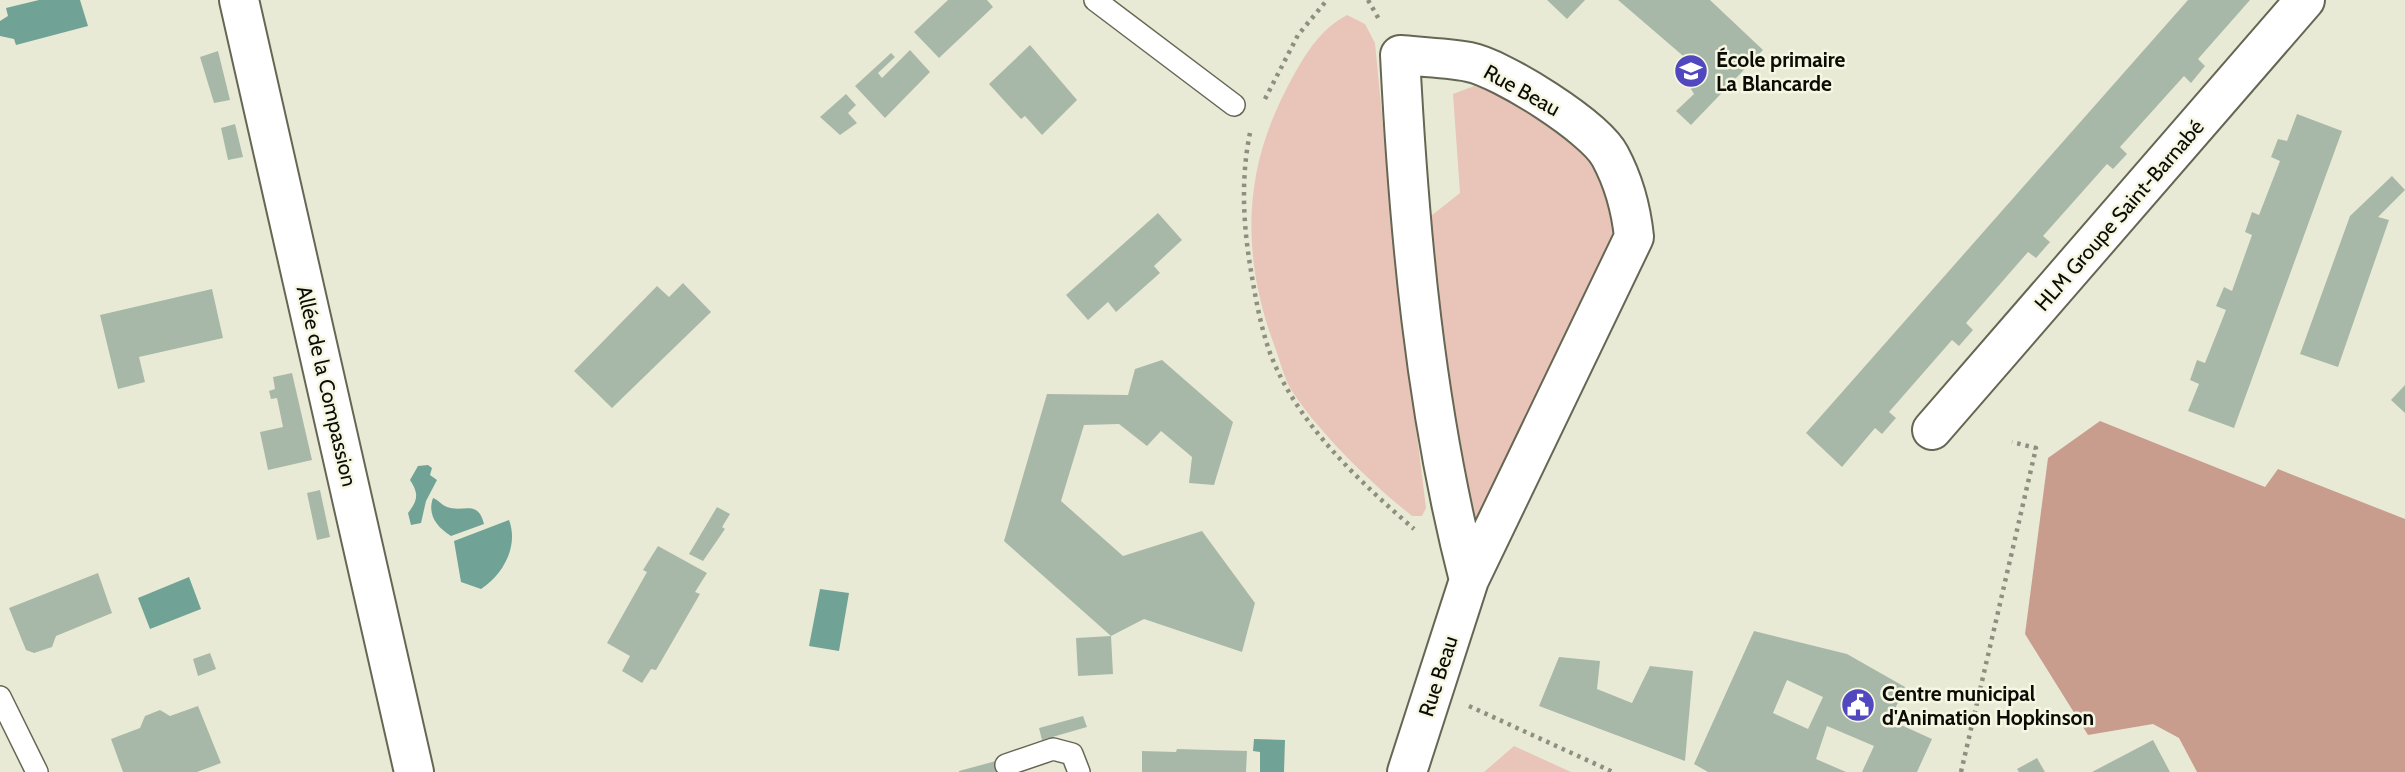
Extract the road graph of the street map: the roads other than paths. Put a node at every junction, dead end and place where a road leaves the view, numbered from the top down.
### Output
1 (239, 0) edge
2 (1095, 0) edge
3 (2305, 0) edge
4 (1234, 105) dead end
5 (1932, 430) dead end
6 (1469, 580) junction
7 (0, 697) edge
8 (1006, 765) dead end
9 (37, 772) edge
10 (414, 772) edge
11 (1079, 772) edge
12 (1407, 772) edge

1 - 10 street, Allée de la Compassion
2 - 4 lane
3 - 5 street, HLM Groupe Saint-Barnabé
6 - 6 street, Rue Beau
6 - 12 street, Rue Beau
7 - 9 lane
8 - 11 lane

